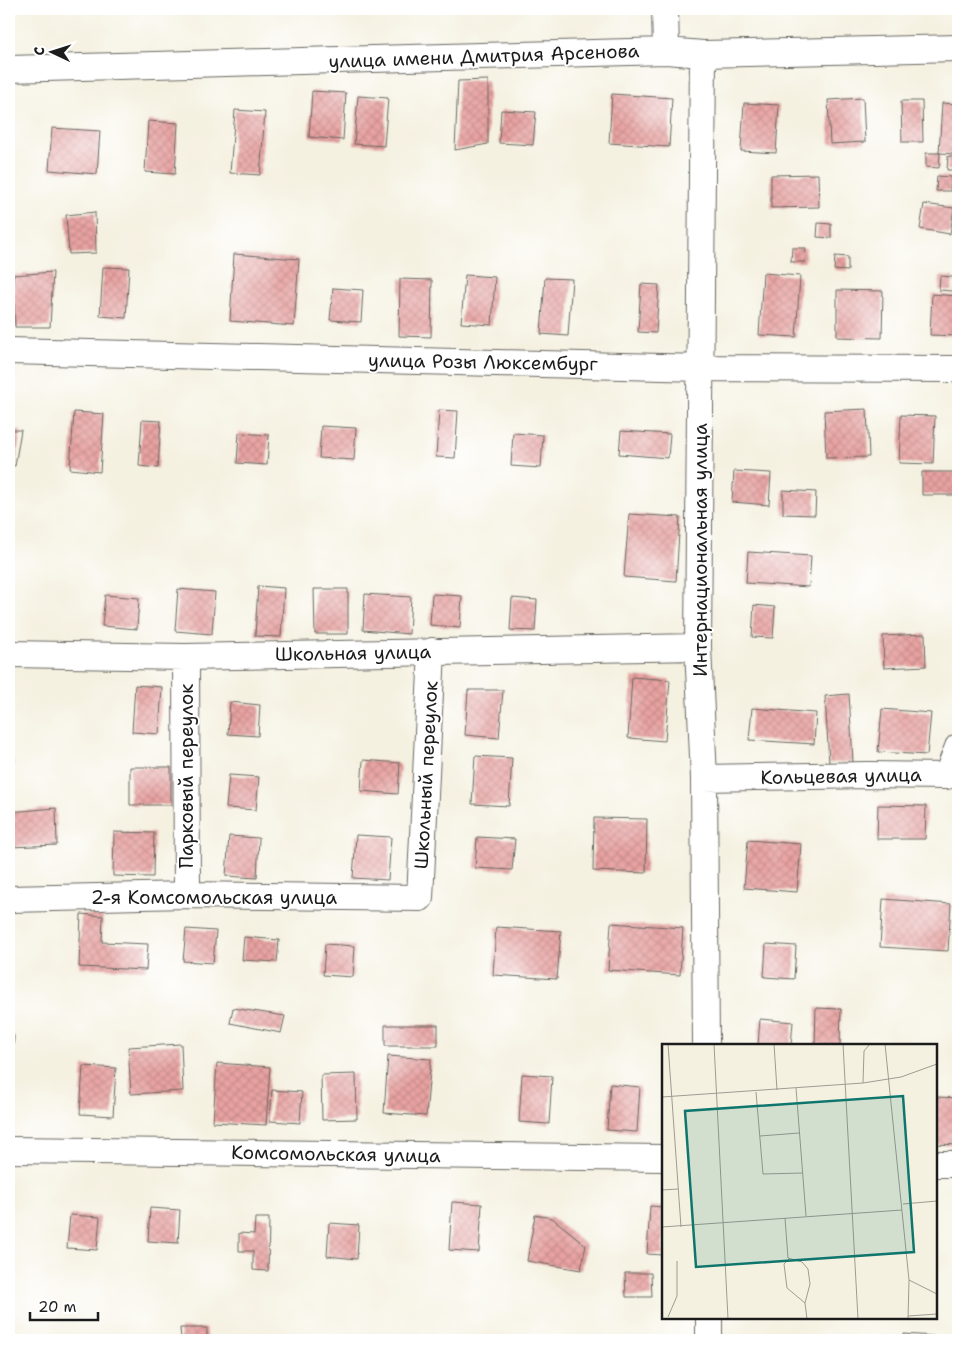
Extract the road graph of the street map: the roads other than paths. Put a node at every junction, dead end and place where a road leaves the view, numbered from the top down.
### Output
1 (666, 9) edge
2 (958, 48) edge
3 (666, 51) junction
4 (704, 54) junction
5 (9, 69) edge
6 (9, 351) edge
7 (702, 368) junction
8 (958, 369) edge
9 (698, 647) junction
10 (432, 651) junction
11 (9, 654) edge
12 (186, 657) junction
13 (958, 747) edge
14 (704, 778) junction
15 (187, 895) junction
16 (420, 898) joint
17 (9, 899) edge
18 (706, 1044) edge
19 (9, 1150) edge
20 (662, 1158) edge
21 (937, 1164) edge
22 (958, 1164) edge
23 (709, 1319) edge
24 (709, 1340) edge

1 - 3 street
2 - 4 street, улица имени Дмитрия Арсенова
3 - 4 street, улица имени Дмитрия Арсенова
3 - 5 street, улица имени Дмитрия Арсенова
4 - 7 street, Интернациональная улица
6 - 7 street, улица Розы Люксембург
7 - 8 street, улица Розы Люксембург
7 - 9 street, Интернациональная улица
9 - 10 street, Школьная улица
9 - 14 street, Интернациональная улица
10 - 12 street, Школьная улица
10 - 16 street, Школьный переулок
11 - 12 street, Школьная улица
12 - 15 street, Парковый переулок
13 - 14 street, Кольцевая улица
14 - 18 street, Интернациональная улица
15 - 16 street, 2-я Комсомольская улица
15 - 17 street, 2-я Комсомольская улица
19 - 20 street, Комсомольская улица
21 - 22 street
23 - 24 street

